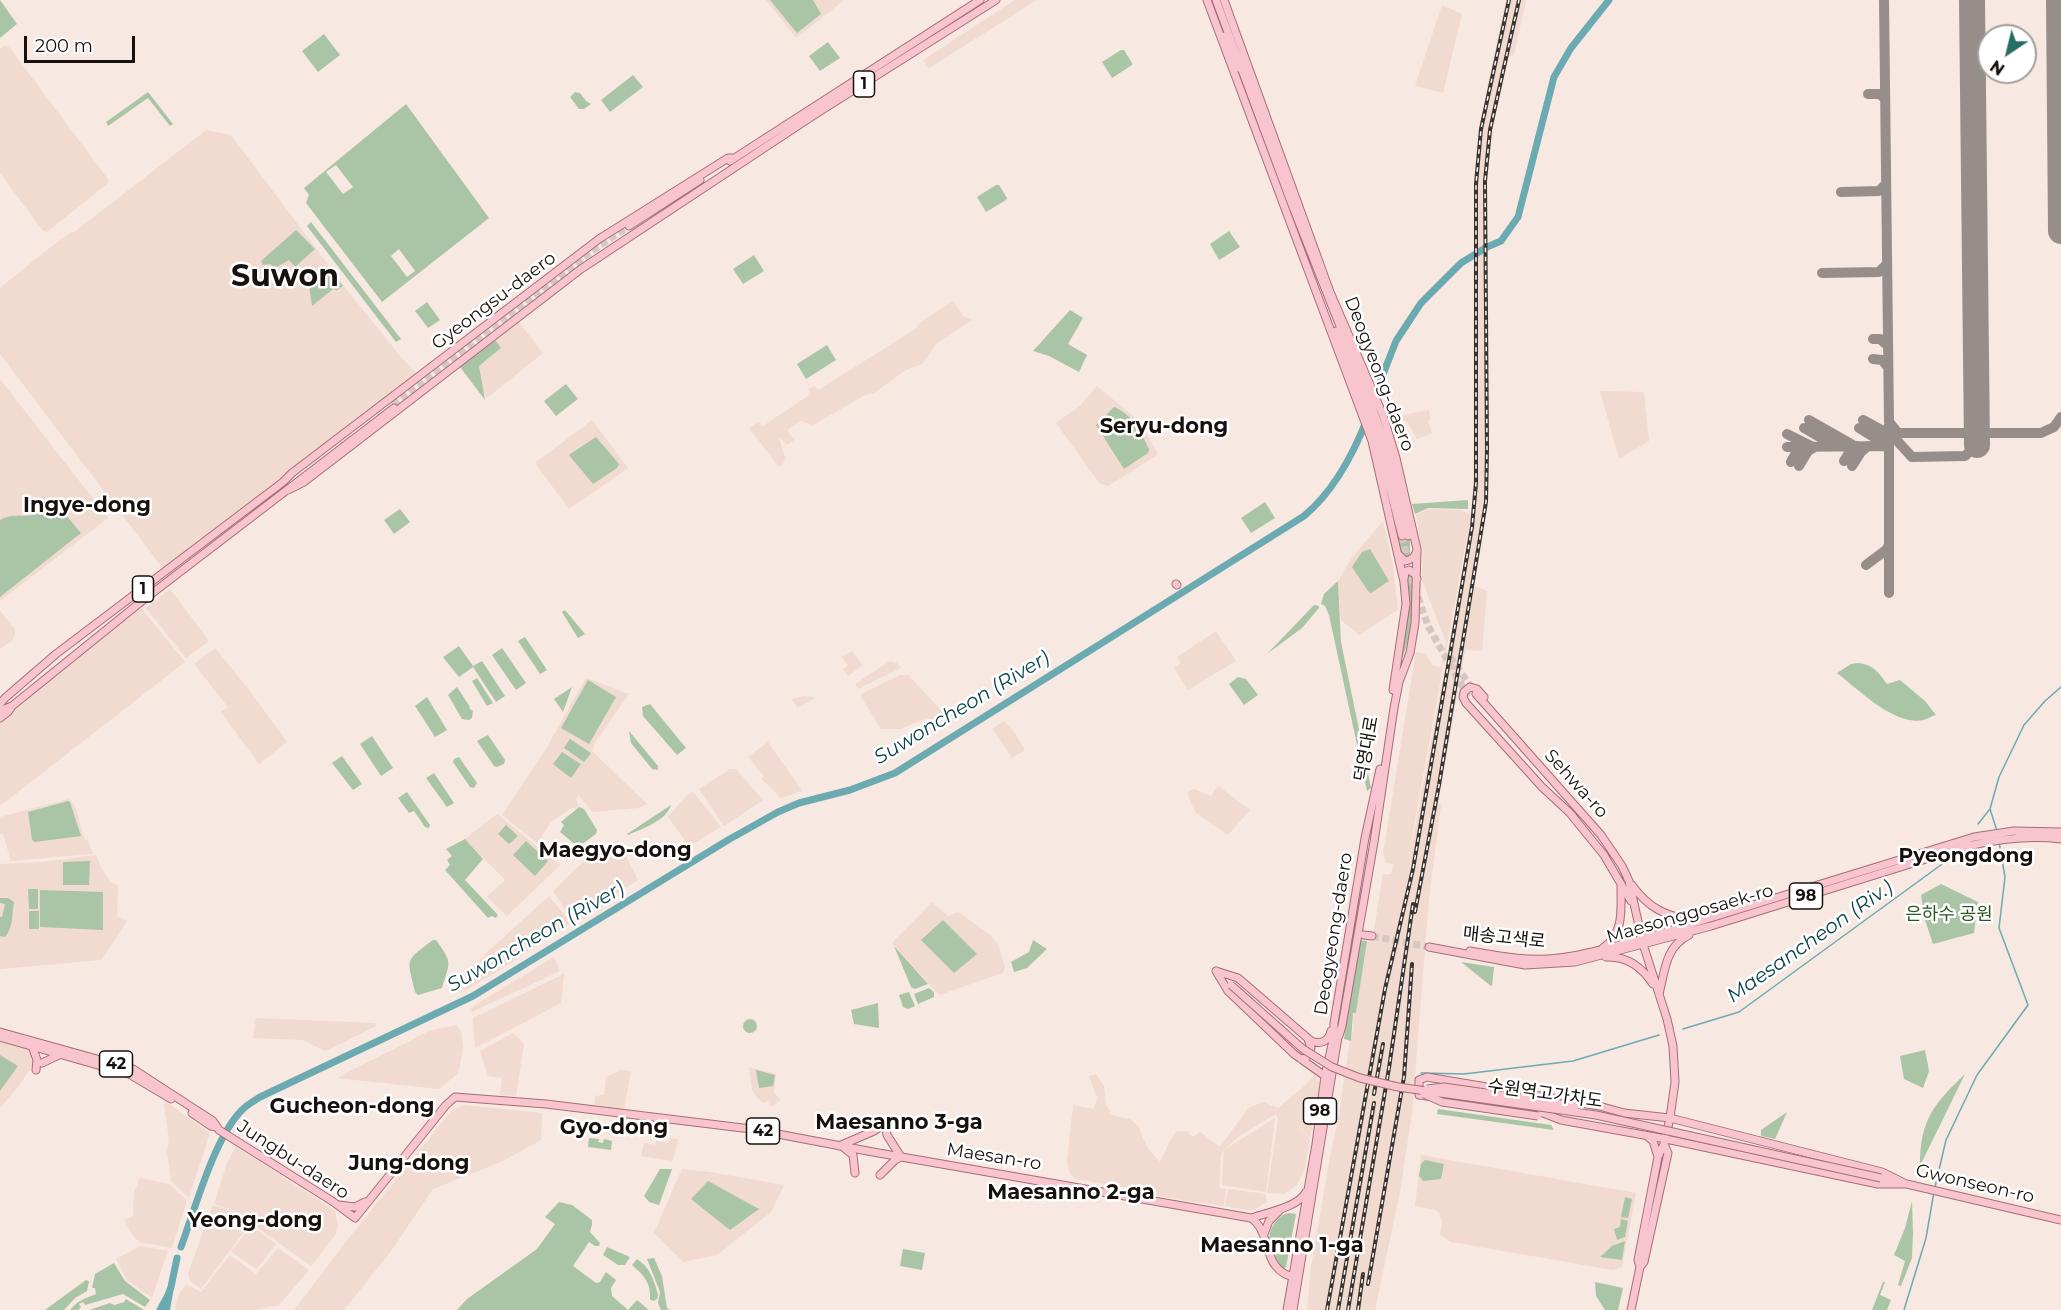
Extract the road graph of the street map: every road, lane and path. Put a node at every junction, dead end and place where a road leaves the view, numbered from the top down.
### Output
1 (980, 0) edge
2 (996, 0) edge
3 (1207, 0) edge
4 (1211, 0) edge
5 (1216, 0) edge
6 (1224, 0) edge
7 (1235, 55) junction
8 (1247, 87) junction
9 (1262, 104) junction
10 (1247, 110) junction
11 (629, 228) junction
12 (1364, 402) junction
13 (1378, 424) junction
14 (283, 483) junction
15 (288, 490) junction
16 (1405, 536) tunnel mouth
17 (1395, 549) junction
18 (1417, 549) junction
19 (1404, 582) junction
20 (1417, 582) junction
21 (1476, 694) tunnel mouth
22 (2, 700) edge
23 (1470, 700) tunnel mouth
24 (12, 706) junction
25 (0, 711) edge
26 (0, 718) edge
27 (1547, 776) junction
28 (1380, 783) junction
29 (1572, 815) junction
30 (2061, 831) edge
31 (2014, 835) junction
32 (2061, 838) edge
33 (1984, 839) junction
34 (1629, 881) junction
35 (1621, 885) junction
36 (1361, 890) tunnel mouth
37 (1634, 906) junction
38 (1356, 919) junction
39 (1695, 922) junction
40 (1704, 928) junction
41 (1643, 941) junction
42 (1429, 945) joint
43 (1601, 950) junction
44 (1593, 958) junction
45 (1216, 971) junction
46 (1659, 994) junction
47 (1334, 1023) junction
48 (0, 1032) edge
49 (1336, 1035) junction
50 (0, 1037) edge
51 (1308, 1039) junction
52 (32, 1046) junction
53 (61, 1054) junction
54 (1301, 1059) junction
55 (42, 1063) dead end
56 (36, 1070) dead end
57 (1325, 1076) junction
58 (1419, 1090) junction
59 (1624, 1113) junction
60 (1670, 1118) junction
61 (1561, 1120) junction
62 (217, 1128) junction
63 (1646, 1135) junction
64 (1665, 1142) junction
65 (1682, 1142) junction
66 (839, 1146) junction
67 (1668, 1153) junction
68 (902, 1157) junction
69 (1658, 1157) junction
70 (855, 1173) dead end
71 (880, 1175) dead end
72 (1881, 1178) joint
73 (1906, 1184) junction
74 (1309, 1187) junction
75 (374, 1195) junction
76 (337, 1205) junction
77 (1284, 1207) junction
78 (1307, 1207) junction
79 (1251, 1218) junction
80 (2061, 1220) edge
81 (1264, 1240) junction
82 (1640, 1267) junction
83 (1295, 1278) junction
84 (1287, 1310) edge
85 (1293, 1310) edge
86 (1631, 1310) edge

1 - 11 main road, Gyeongsu-daero / 1
2 - 11 main road, Gyeongsu-daero / 1
3 - 10 main road, Deogyeong-daero
4 - 7 main road
5 - 7 main road
6 - 9 main road, Deogyeong-daero
7 - 8 main road
8 - 9 main road
8 - 10 main road
8 - 12 main road, Deogyeong-daero
9 - 13 main road, Deogyeong-daero
10 - 12 main road, Deogyeong-daero
11 - 14 main road, Gyeongsu-daero
11 - 15 main road, Gyeongsu-daero
12 - 13 main road, Deogyeong-daero
12 - 13 main road
12 - 17 main road, Deogyeong-daero
13 - 16 main road
13 - 18 main road, Deogyeong-daero
14 - 15 main road, Gyeongsu-daero / 1
14 - 22 main road, Gyeongsu-daero / 1
15 - 24 main road, Gyeongsu-daero / 1
17 - 18 main road
17 - 19 main road, Deogyeong-daero
18 - 20 main road, Deogyeong-daero
19 - 20 main road
19 - 28 main road, 덕영대로
20 - 28 main road, Deogyeong-daero
21 - 27 main road, Sehwa-ro
23 - 29 main road, Sehwa-ro
24 - 25 main road, Gyeongsu-daero / 1
24 - 26 main road
27 - 29 main road
27 - 34 main road, Sehwa-ro
28 - 36 main road, Deogyeong-daero
28 - 38 main road, 덕영대로
29 - 35 main road, Sehwa-ro
30 - 31 main road
31 - 32 main road, Maesonggosaek-ro / 98
31 - 33 main road, Maesonggosaek-ro / 98
33 - 39 main road, 매송고색로
33 - 40 main road, Maesonggosaek-ro / 98
34 - 37 main road, Sehwa-ro
34 - 39 main road
35 - 37 main road, Sehwa-ro
35 - 43 main road
37 - 41 main road, Sehwa-ro
38 - 47 main road, Deogyeong-daero
38 - 49 main road, Deogyeong-daero / 98
38 - 49 main road, 덕영대로
39 - 41 main road, 매송고색로
40 - 41 main road, Maesonggosaek-ro / 98
40 - 46 main road
41 - 43 main road, 매송고색로
41 - 44 main road, Maesonggosaek-ro / 98
41 - 46 main road, Sehwa-ro
42 - 43 main road, 매송고색로
42 - 44 main road, Maesonggosaek-ro / 98
44 - 46 main road
45 - 51 main road
45 - 54 main road
45 - 58 main road, 수원역고가차도, bridge
46 - 60 main road, Sehwa-ro
47 - 49 main road, Deogyeong-daero
47 - 51 main road
48 - 62 main road, Jungbu-daero / 42
49 - 57 main road, Deogyeong-daero / 98
49 - 78 main road, Deogyeong-daero / 98
50 - 52 main road, Jungbu-daero / 42
51 - 54 main road
52 - 53 main road, Jungbu-daero / 42
52 - 56 main road
53 - 55 main road
53 - 62 main road, Jungbu-daero / 42
54 - 57 main road
57 - 74 main road, Deogyeong-daero / 98
58 - 59 main road, bridge
58 - 61 main road, bridge
58 - 72 main road, 수원역고가차도, bridge
59 - 60 main road
59 - 61 main road
60 - 64 main road, Sehwa-ro
60 - 73 main road
61 - 63 main road
62 - 76 main road, Jungbu-daero / 42
63 - 64 main road
63 - 69 main road
64 - 65 main road
64 - 67 main road
64 - 69 main road, Sehwa-ro
65 - 67 main road
65 - 73 main road
66 - 68 main road, Maesan-ro / 42
66 - 68 main road
66 - 70 main road
66 - 75 main road, Maesan-ro / 42
67 - 82 main road, Sehwa-ro
68 - 71 main road
68 - 79 main road, Maesan-ro / 42
69 - 82 main road, Sehwa-ro
72 - 73 main road, Gwonseon-ro
73 - 80 main road, Gwonseon-ro
74 - 77 main road
74 - 78 main road, Deogyeong-daero
75 - 76 main road
75 - 76 main road, Jungbu-daero / 42
77 - 78 main road, 42
77 - 79 main road, 42
77 - 81 main road
78 - 83 main road, Deogyeong-daero
79 - 81 main road
81 - 83 main road
82 - 86 main road, Sehwa-ro
83 - 84 main road, Deogyeong-daero
83 - 85 main road, Deogyeong-daero

